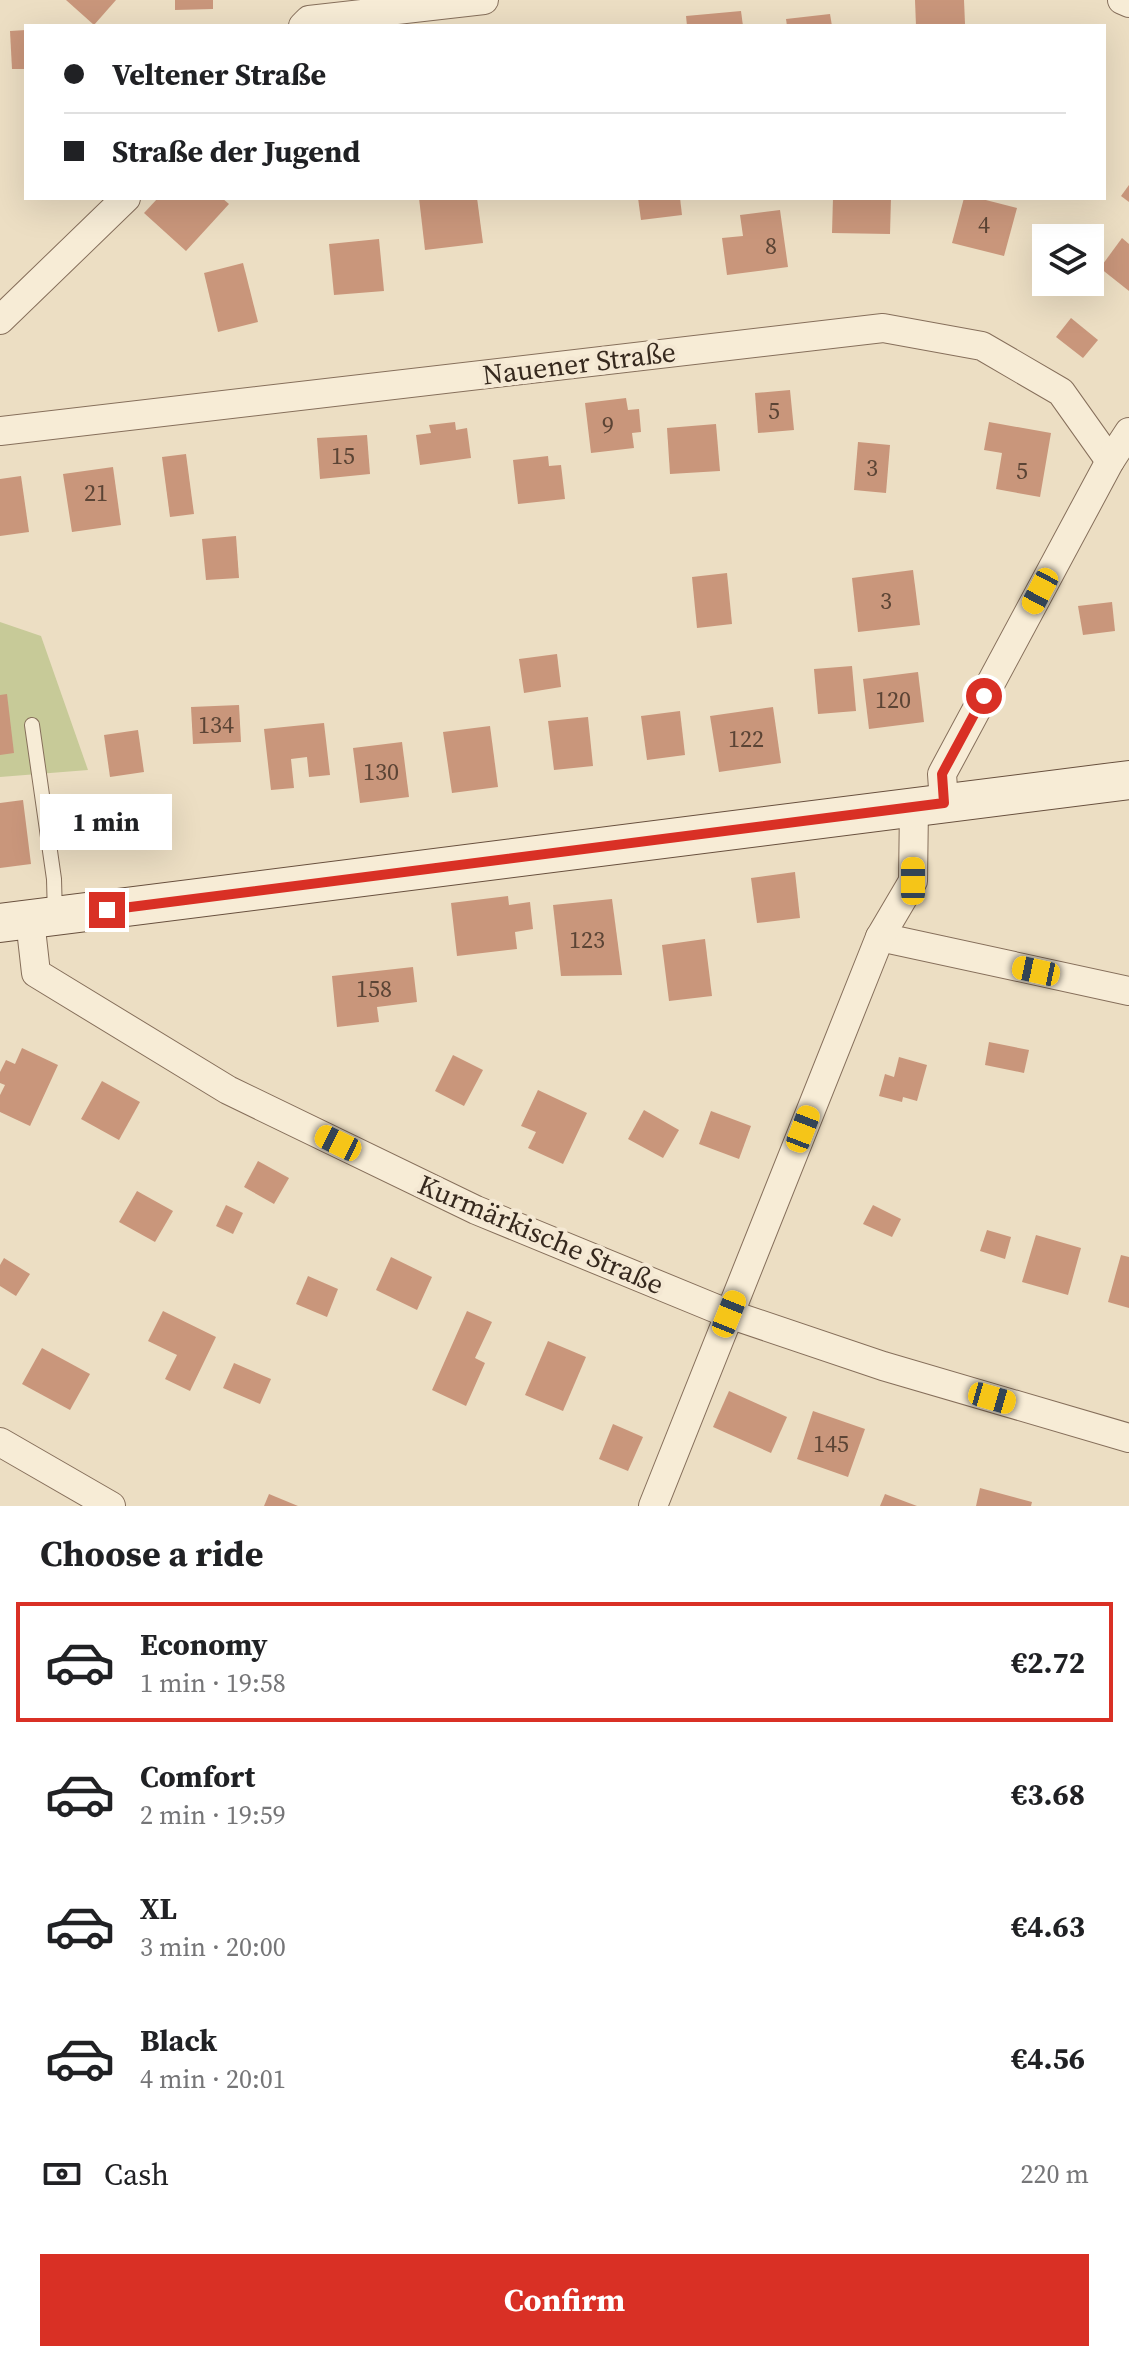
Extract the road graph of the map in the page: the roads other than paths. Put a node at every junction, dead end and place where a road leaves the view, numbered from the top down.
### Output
1 (484, 0) edge
2 (1122, 0) edge
3 (1129, 3) edge
4 (305, 24) edge
5 (124, 200) edge
6 (0, 320) edge
7 (0, 431) edge
8 (1129, 432) edge
9 (1110, 461) junction
10 (32, 725) dead end
11 (1129, 780) edge
12 (929, 805) junction
13 (28, 920) edge
14 (880, 937) junction
15 (1129, 991) edge
16 (729, 1314) junction
17 (1129, 1438) edge
18 (0, 1442) edge
19 (111, 1506) edge
20 (653, 1506) edge

1 - 4 street
2 - 3 street
5 - 6 street
7 - 9 street, Nauener Straße
8 - 9 street
9 - 12 street
10 - 13 lane
11 - 12 street
12 - 13 street
12 - 14 street
13 - 16 street, Kurmärkische Straße
14 - 15 street
14 - 16 street
16 - 17 street, Kurmärkische Straße
16 - 20 street
18 - 19 street

